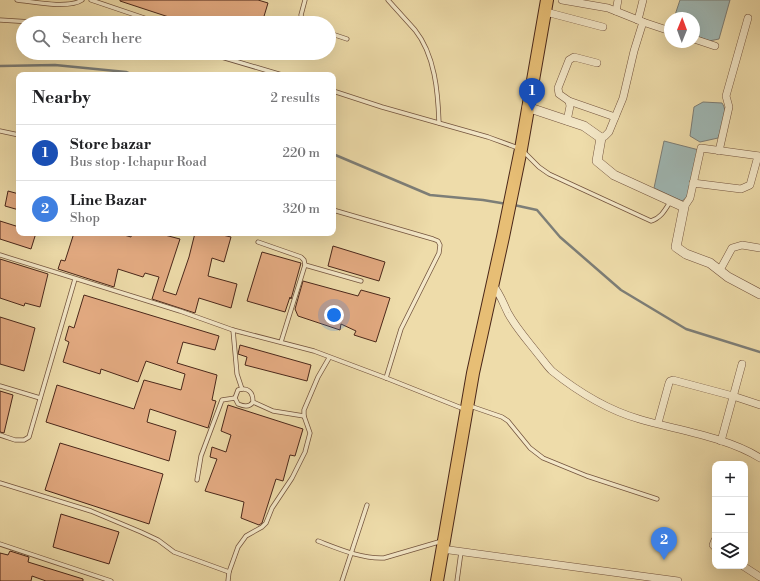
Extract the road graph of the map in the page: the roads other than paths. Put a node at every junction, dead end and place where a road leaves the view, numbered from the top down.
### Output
1 (17, 0) edge
2 (82, 0) edge
3 (91, 0) edge
4 (305, 0) edge
5 (388, 0) edge
6 (562, 0) edge
7 (618, 0) edge
8 (644, 0) edge
9 (546, 6) edge
10 (616, 11) junction
11 (139, 16) edge
12 (301, 16) edge
13 (748, 18) dead end
14 (0, 20) edge
15 (16, 21) edge
16 (640, 21) junction
17 (603, 27) dead end
18 (664, 29) edge
19 (336, 35) edge
20 (347, 39) dead end
21 (700, 41) edge
22 (715, 46) dead end
23 (232, 60) edge
24 (597, 63) dead end
25 (272, 72) edge
26 (336, 92) edge
27 (569, 102) junction
28 (527, 108) junction
29 (615, 117) junction
30 (567, 121) junction
31 (439, 123) junction
32 (0, 131) edge
33 (16, 134) edge
34 (601, 138) junction
35 (521, 149) junction
36 (719, 151) junction
37 (759, 156) edge
38 (693, 183) junction
39 (670, 201) junction
40 (684, 207) junction
41 (336, 211) edge
42 (258, 242) dead end
43 (760, 248) edge
44 (0, 255) edge
45 (305, 265) junction
46 (720, 270) junction
47 (75, 279) junction
48 (361, 281) dead end
49 (492, 284) junction
50 (760, 294) edge
51 (233, 330) junction
52 (281, 342) junction
53 (329, 358) junction
54 (742, 364) dead end
55 (386, 378) junction
56 (0, 386) edge
57 (242, 389) junction
58 (733, 396) junction
59 (40, 398) junction
60 (235, 398) junction
61 (253, 402) junction
62 (760, 405) edge
63 (467, 408) junction
64 (304, 416) junction
65 (658, 423) junction
66 (0, 435) edge
67 (721, 441) junction
68 (758, 457) edge
69 (197, 480) dead end
70 (0, 483) edge
71 (657, 499) dead end
72 (367, 505) dead end
73 (318, 541) dead end
74 (0, 544) edge
75 (442, 545) junction
76 (461, 552) junction
77 (351, 553) junction
78 (748, 569) edge
79 (230, 572) junction
80 (760, 577) edge
81 (111, 581) edge
82 (228, 581) edge
83 (342, 581) edge
84 (437, 581) edge
85 (457, 581) edge
86 (678, 581) edge

1 - 2 lane
3 - 11 lane
4 - 12 lane
5 - 31 lane
6 - 10 street
7 - 10 street
8 - 16 street
9 - 17 street
9 - 28 main road
10 - 16 street
13 - 36 street
14 - 15 lane
16 - 18 street
16 - 29 street
19 - 20 lane
21 - 22 street
23 - 25 lane
24 - 27 street
26 - 31 lane
27 - 29 street
27 - 30 street
28 - 30 street
28 - 35 main road
29 - 34 street
30 - 34 street
31 - 35 lane
32 - 33 lane
34 - 39 street
35 - 39 lane
35 - 49 main road
36 - 37 street
36 - 38 street
37 - 38 street
38 - 40 street
39 - 40 street
40 - 46 street
41 - 55 lane
42 - 45 lane
43 - 46 street
44 - 47 lane
45 - 48 lane
45 - 52 lane
46 - 50 street
47 - 51 lane
47 - 59 lane
49 - 63 main road
49 - 65 street
51 - 52 lane
51 - 57 lane
52 - 53 lane
53 - 55 lane
53 - 64 lane
54 - 58 street
55 - 63 lane
56 - 59 lane
57 - 60 lane
57 - 61 lane
58 - 62 street
58 - 65 street
58 - 67 street
59 - 66 lane
60 - 61 lane
60 - 69 lane
61 - 64 lane
63 - 71 lane
63 - 75 main road
64 - 79 lane
65 - 67 street
67 - 68 street
70 - 79 lane
72 - 77 lane
73 - 77 lane
74 - 81 lane
75 - 76 street
75 - 77 lane
75 - 84 main road
76 - 85 lane
76 - 86 street
77 - 83 lane
78 - 80 street
79 - 82 lane

